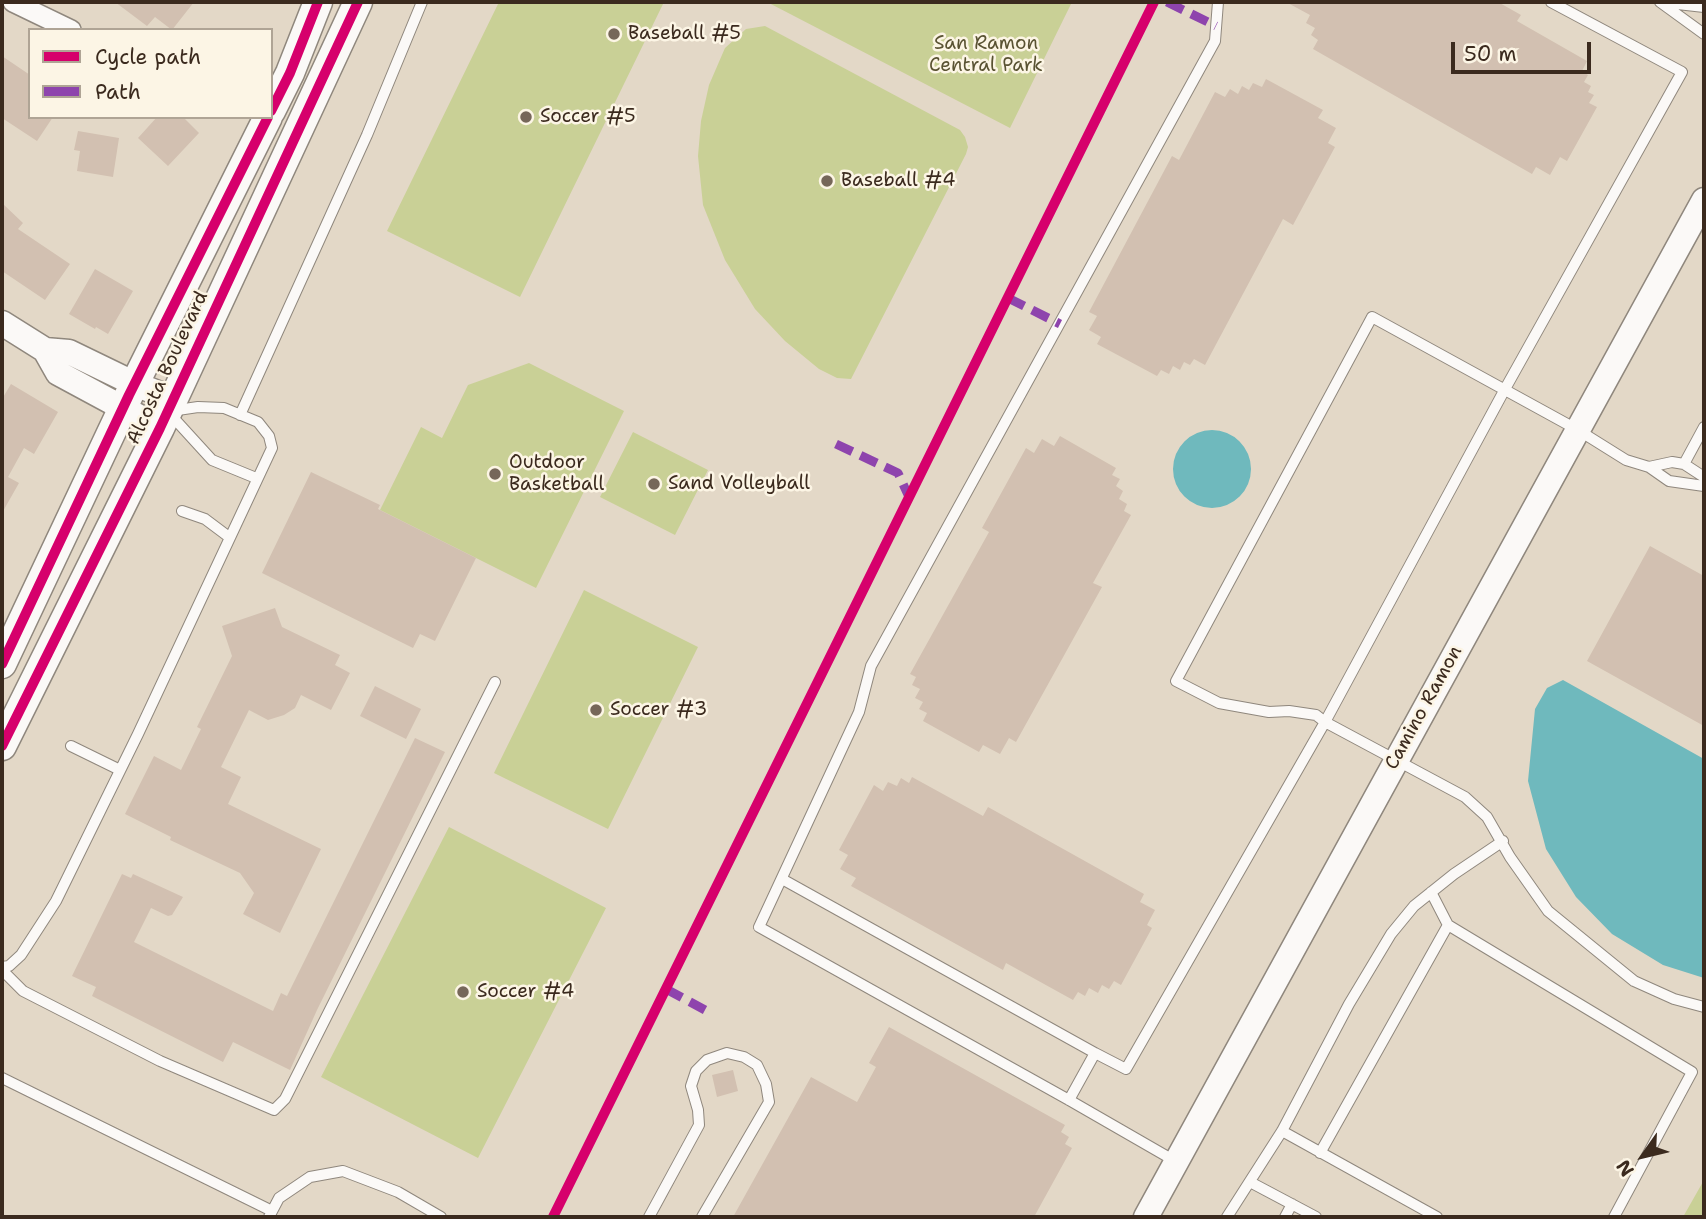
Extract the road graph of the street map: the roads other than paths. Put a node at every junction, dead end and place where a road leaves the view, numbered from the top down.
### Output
1 (13, 2) edge
2 (318, 2) edge
3 (358, 2) edge
4 (422, 2) edge
5 (1218, 2) edge
6 (1551, 2) edge
7 (1660, 2) edge
8 (1704, 7) edge
9 (67, 28) edge
10 (1704, 34) edge
11 (273, 107) edge
12 (267, 119) edge
13 (1704, 200) edge
14 (2, 323) edge
15 (45, 350) junction
16 (135, 384) junction
17 (1505, 389) junction
18 (123, 409) junction
19 (167, 413) junction
20 (240, 415) junction
21 (1704, 428) edge
22 (1578, 430) junction
23 (1684, 464) junction
24 (1649, 467) junction
25 (1704, 477) edge
26 (256, 478) junction
27 (1704, 486) edge
28 (181, 511) dead end
29 (229, 537) junction
30 (2, 664) edge
31 (495, 682) dead end
32 (1325, 722) junction
33 (2, 746) edge
34 (71, 746) dead end
35 (1395, 760) junction
36 (120, 770) junction
37 (1503, 841) junction
38 (782, 879) junction
39 (1431, 892) junction
40 (1448, 925) junction
41 (2, 969) edge
42 (1704, 1007) edge
43 (1095, 1053) junction
44 (2, 1078) edge
45 (1069, 1100) junction
46 (1282, 1131) junction
47 (1320, 1153) junction
48 (1177, 1162) junction
49 (1250, 1182) junction
50 (1292, 1204) junction
51 (270, 1214) edge
52 (437, 1215) edge
53 (448, 1217) edge
54 (649, 1217) edge
55 (702, 1217) edge
56 (1146, 1217) edge
57 (1227, 1217) edge
58 (1285, 1217) edge
59 (1315, 1217) edge
60 (1437, 1217) edge
61 (1614, 1217) edge

1 - 9 street
2 - 11 main road
3 - 19 main road, Alcosta Boulevard
4 - 20 lane
5 - 38 lane
6 - 17 lane
7 - 8 lane
7 - 10 lane
12 - 16 main road, Alcosta Boulevard
13 - 22 street, Camino Ramon
14 - 15 street
15 - 16 street
15 - 18 street
16 - 18 main road, Alcosta Boulevard
16 - 19 street
17 - 22 lane
17 - 32 lane
17 - 32 lane
18 - 19 street
18 - 30 main road, Alcosta Boulevard
19 - 20 lane
19 - 26 lane
19 - 33 main road, Alcosta Boulevard
20 - 26 lane
21 - 23 lane
22 - 24 lane
22 - 35 street, Camino Ramon
23 - 24 lane
23 - 25 lane
24 - 27 lane
26 - 29 lane
28 - 29 lane
29 - 36 lane
31 - 41 lane
32 - 35 lane
32 - 43 lane
34 - 36 lane
35 - 37 lane
35 - 48 street, Camino Ramon
36 - 41 lane
37 - 39 lane
37 - 42 lane
38 - 43 lane
38 - 45 lane
39 - 40 lane
39 - 46 lane
40 - 47 lane
40 - 61 lane
43 - 45 lane
44 - 51 lane
45 - 48 lane
46 - 47 lane
46 - 49 lane
47 - 60 lane
48 - 56 street, Camino Ramon
49 - 50 lane
49 - 57 lane
50 - 58 lane
50 - 59 lane
51 - 52 lane
52 - 53 lane
54 - 55 lane

